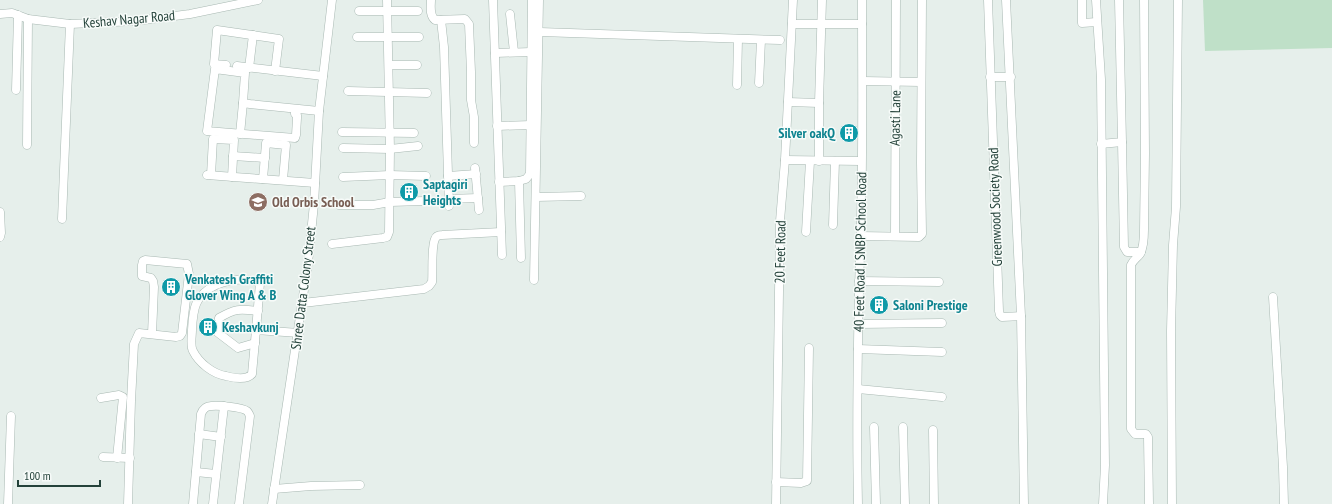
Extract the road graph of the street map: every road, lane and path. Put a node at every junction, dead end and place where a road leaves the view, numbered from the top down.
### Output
1 (258, 0) edge
2 (332, 0) edge
3 (386, 0) edge
4 (431, 0) edge
5 (493, 0) edge
6 (532, 0) edge
7 (539, 0) edge
8 (793, 0) edge
9 (822, 0) edge
10 (862, 0) edge
11 (896, 0) edge
12 (922, 0) edge
13 (988, 0) edge
14 (1006, 0) edge
15 (1082, 0) edge
16 (1096, 0) edge
17 (1119, 0) edge
18 (1144, 0) edge
19 (1178, 0) edge
20 (386, 10) junction
21 (418, 10) dead end
22 (359, 11) dead end
23 (0, 14) edge
24 (510, 14) dead end
25 (18, 15) junction
26 (28, 19) junction
27 (441, 20) junction
28 (1098, 22) junction
29 (70, 24) junction
30 (792, 24) junction
31 (821, 24) junction
32 (862, 24) junction
33 (540, 32) junction
34 (253, 35) junction
35 (357, 37) dead end
36 (388, 37) junction
37 (419, 37) dead end
38 (738, 39) junction
39 (761, 40) junction
40 (780, 40) dead end
41 (514, 52) junction
42 (531, 52) junction
43 (495, 53) junction
44 (389, 65) junction
45 (417, 65) dead end
46 (249, 68) junction
47 (275, 71) junction
48 (323, 76) junction
49 (990, 77) junction
50 (1011, 77) junction
51 (863, 81) junction
52 (759, 82) dead end
53 (896, 82) junction
54 (921, 82) junction
55 (736, 85) dead end
56 (16, 90) dead end
57 (348, 91) dead end
58 (389, 92) junction
59 (427, 93) dead end
60 (788, 102) junction
61 (819, 103) junction
62 (243, 104) junction
63 (296, 109) junction
64 (319, 111) junction
65 (531, 125) junction
66 (497, 126) junction
67 (342, 132) dead end
68 (414, 133) dead end
69 (240, 134) junction
70 (389, 134) junction
71 (1122, 142) junction
72 (474, 143) dead end
73 (1101, 144) junction
74 (27, 145) dead end
75 (418, 146) dead end
76 (343, 148) dead end
77 (390, 149) junction
78 (233, 156) junction
79 (265, 158) junction
80 (785, 160) junction
81 (810, 161) junction
82 (819, 161) junction
83 (835, 161) junction
84 (861, 162) junction
85 (390, 175) junction
86 (426, 176) dead end
87 (448, 176) junction
88 (232, 177) junction
89 (343, 177) dead end
90 (264, 179) junction
91 (283, 180) junction
92 (520, 181) junction
93 (499, 182) junction
94 (315, 183) junction
95 (581, 196) dead end
96 (536, 197) junction
97 (478, 198) junction
98 (424, 201) dead end
99 (390, 202) junction
100 (339, 205) dead end
101 (479, 210) dead end
102 (0, 212) edge
103 (62, 219) dead end
104 (833, 225) dead end
105 (501, 232) junction
106 (806, 232) dead end
107 (860, 236) junction
108 (895, 236) junction
109 (0, 237) edge
110 (332, 244) dead end
111 (1141, 252) junction
112 (502, 255) dead end
113 (521, 258) dead end
114 (534, 280) dead end
115 (858, 281) junction
116 (939, 282) dead end
117 (1273, 298) dead end
118 (303, 302) junction
119 (258, 311) junction
120 (1021, 316) junction
121 (942, 323) dead end
122 (859, 324) junction
123 (256, 330) junction
124 (298, 332) junction
125 (152, 334) junction
126 (255, 343) junction
127 (809, 348) dead end
128 (858, 350) junction
129 (942, 352) dead end
130 (858, 389) junction
131 (942, 397) dead end
132 (101, 398) dead end
133 (224, 406) junction
134 (11, 416) dead end
135 (874, 427) dead end
136 (903, 427) dead end
137 (933, 430) dead end
138 (199, 434) junction
139 (220, 437) junction
140 (103, 457) dead end
141 (117, 458) junction
142 (130, 458) junction
143 (196, 472) junction
144 (216, 474) junction
145 (776, 482) junction
146 (360, 485) dead end
147 (274, 489) junction
148 (8, 504) edge
149 (128, 504) edge
150 (193, 504) edge
151 (212, 504) edge
152 (239, 504) edge
153 (272, 504) edge
154 (776, 504) edge
155 (858, 504) edge
156 (876, 504) edge
157 (905, 504) edge
158 (934, 504) edge
159 (1024, 504) edge
160 (1103, 504) edge
161 (1149, 504) edge
162 (1172, 504) edge
163 (1284, 504) edge

1 - 29 street, Keshav Nagar Road
2 - 48 street, Shree Datta Colony Street
3 - 20 street
4 - 27 street
5 - 43 street
6 - 42 street
7 - 33 street
8 - 30 street, 20 Feet Road
9 - 31 street
10 - 32 street, 40 Feet Road | SNBP School Road
11 - 53 street, Agasti Lane
12 - 54 street
13 - 49 street, Greenwood Society Road
14 - 50 street, Greenwood Society Road
15 - 28 street
16 - 28 street
17 - 71 street
18 - 111 street
19 - 162 street
20 - 21 street
20 - 22 street
20 - 36 street
23 - 25 street, Keshav Nagar Road
24 - 41 street
25 - 26 street, Keshav Nagar Road
25 - 56 street
26 - 29 street, Keshav Nagar Road
26 - 74 street
27 - 72 street
27 - 87 street
28 - 73 street
29 - 103 street
30 - 31 street
30 - 60 street, 20 Feet Road
31 - 32 street
31 - 61 street
32 - 51 street, 40 Feet Road | SNBP School Road
33 - 38 street
33 - 96 street
34 - 46 street
34 - 46 street
34 - 47 street
35 - 36 street
36 - 37 street
36 - 44 street
38 - 39 street
38 - 55 street
39 - 40 street
39 - 52 street
41 - 42 street
41 - 43 street
42 - 65 street
43 - 66 street
44 - 45 street
44 - 58 street
46 - 47 street
47 - 48 street
48 - 64 street, Shree Datta Colony Street
49 - 50 street
49 - 120 street, Greenwood Society Road
50 - 120 street, Greenwood Society Road
51 - 53 street
51 - 84 street, 40 Feet Road | SNBP School Road
53 - 54 street
53 - 108 street, Agasti Lane
54 - 108 street
57 - 58 street
58 - 59 street
58 - 70 street
60 - 61 street
60 - 80 street, 20 Feet Road
61 - 82 street
62 - 63 street
62 - 69 street
62 - 69 street
63 - 64 street
63 - 69 street
64 - 94 street, Shree Datta Colony Street
65 - 66 street
65 - 92 street
66 - 93 street
67 - 70 street
68 - 70 street
70 - 77 street
71 - 73 street
71 - 111 street
73 - 160 street
75 - 77 street
76 - 77 street
77 - 85 street
78 - 79 street
78 - 88 street
78 - 88 street
79 - 90 street
79 - 91 street
80 - 81 street
80 - 145 street, 20 Feet Road
81 - 82 street
81 - 106 street
82 - 83 street
83 - 84 street
83 - 104 street
84 - 107 street, 40 Feet Road | SNBP School Road
85 - 86 street
85 - 89 street
85 - 99 street
87 - 97 street
87 - 97 street
88 - 90 street
90 - 91 street
91 - 94 street
92 - 93 street
92 - 113 street
93 - 105 street
94 - 118 street, Shree Datta Colony Street
95 - 96 street
96 - 114 street
97 - 101 street
98 - 99 street
99 - 100 street
99 - 110 street
102 - 109 street
105 - 112 street
105 - 118 street
107 - 108 street
107 - 115 street, 40 Feet Road | SNBP School Road
111 - 161 street
115 - 116 street
115 - 122 street, 40 Feet Road | SNBP School Road
117 - 163 street
118 - 124 street, Shree Datta Colony Street
119 - 123 street
119 - 126 street
119 - 126 street
120 - 159 street, Greenwood Society Road
121 - 122 street
122 - 128 street, 40 Feet Road | SNBP School Road
123 - 124 street
123 - 126 street
124 - 147 street, Shree Datta Colony Street
125 - 125 street
125 - 142 street
127 - 145 street
128 - 129 street
128 - 130 street, 40 Feet Road | SNBP School Road
130 - 131 street
130 - 155 street, 40 Feet Road | SNBP School Road
132 - 141 street
133 - 138 street
133 - 139 street
133 - 152 street
134 - 148 street
135 - 156 street
136 - 157 street
137 - 158 street
138 - 139 street
138 - 143 street
139 - 144 street
140 - 141 street
141 - 142 street
142 - 149 street
143 - 144 street
143 - 150 street
144 - 151 street
145 - 154 street, 20 Feet Road
146 - 147 street
147 - 153 street, Shree Datta Colony Street

